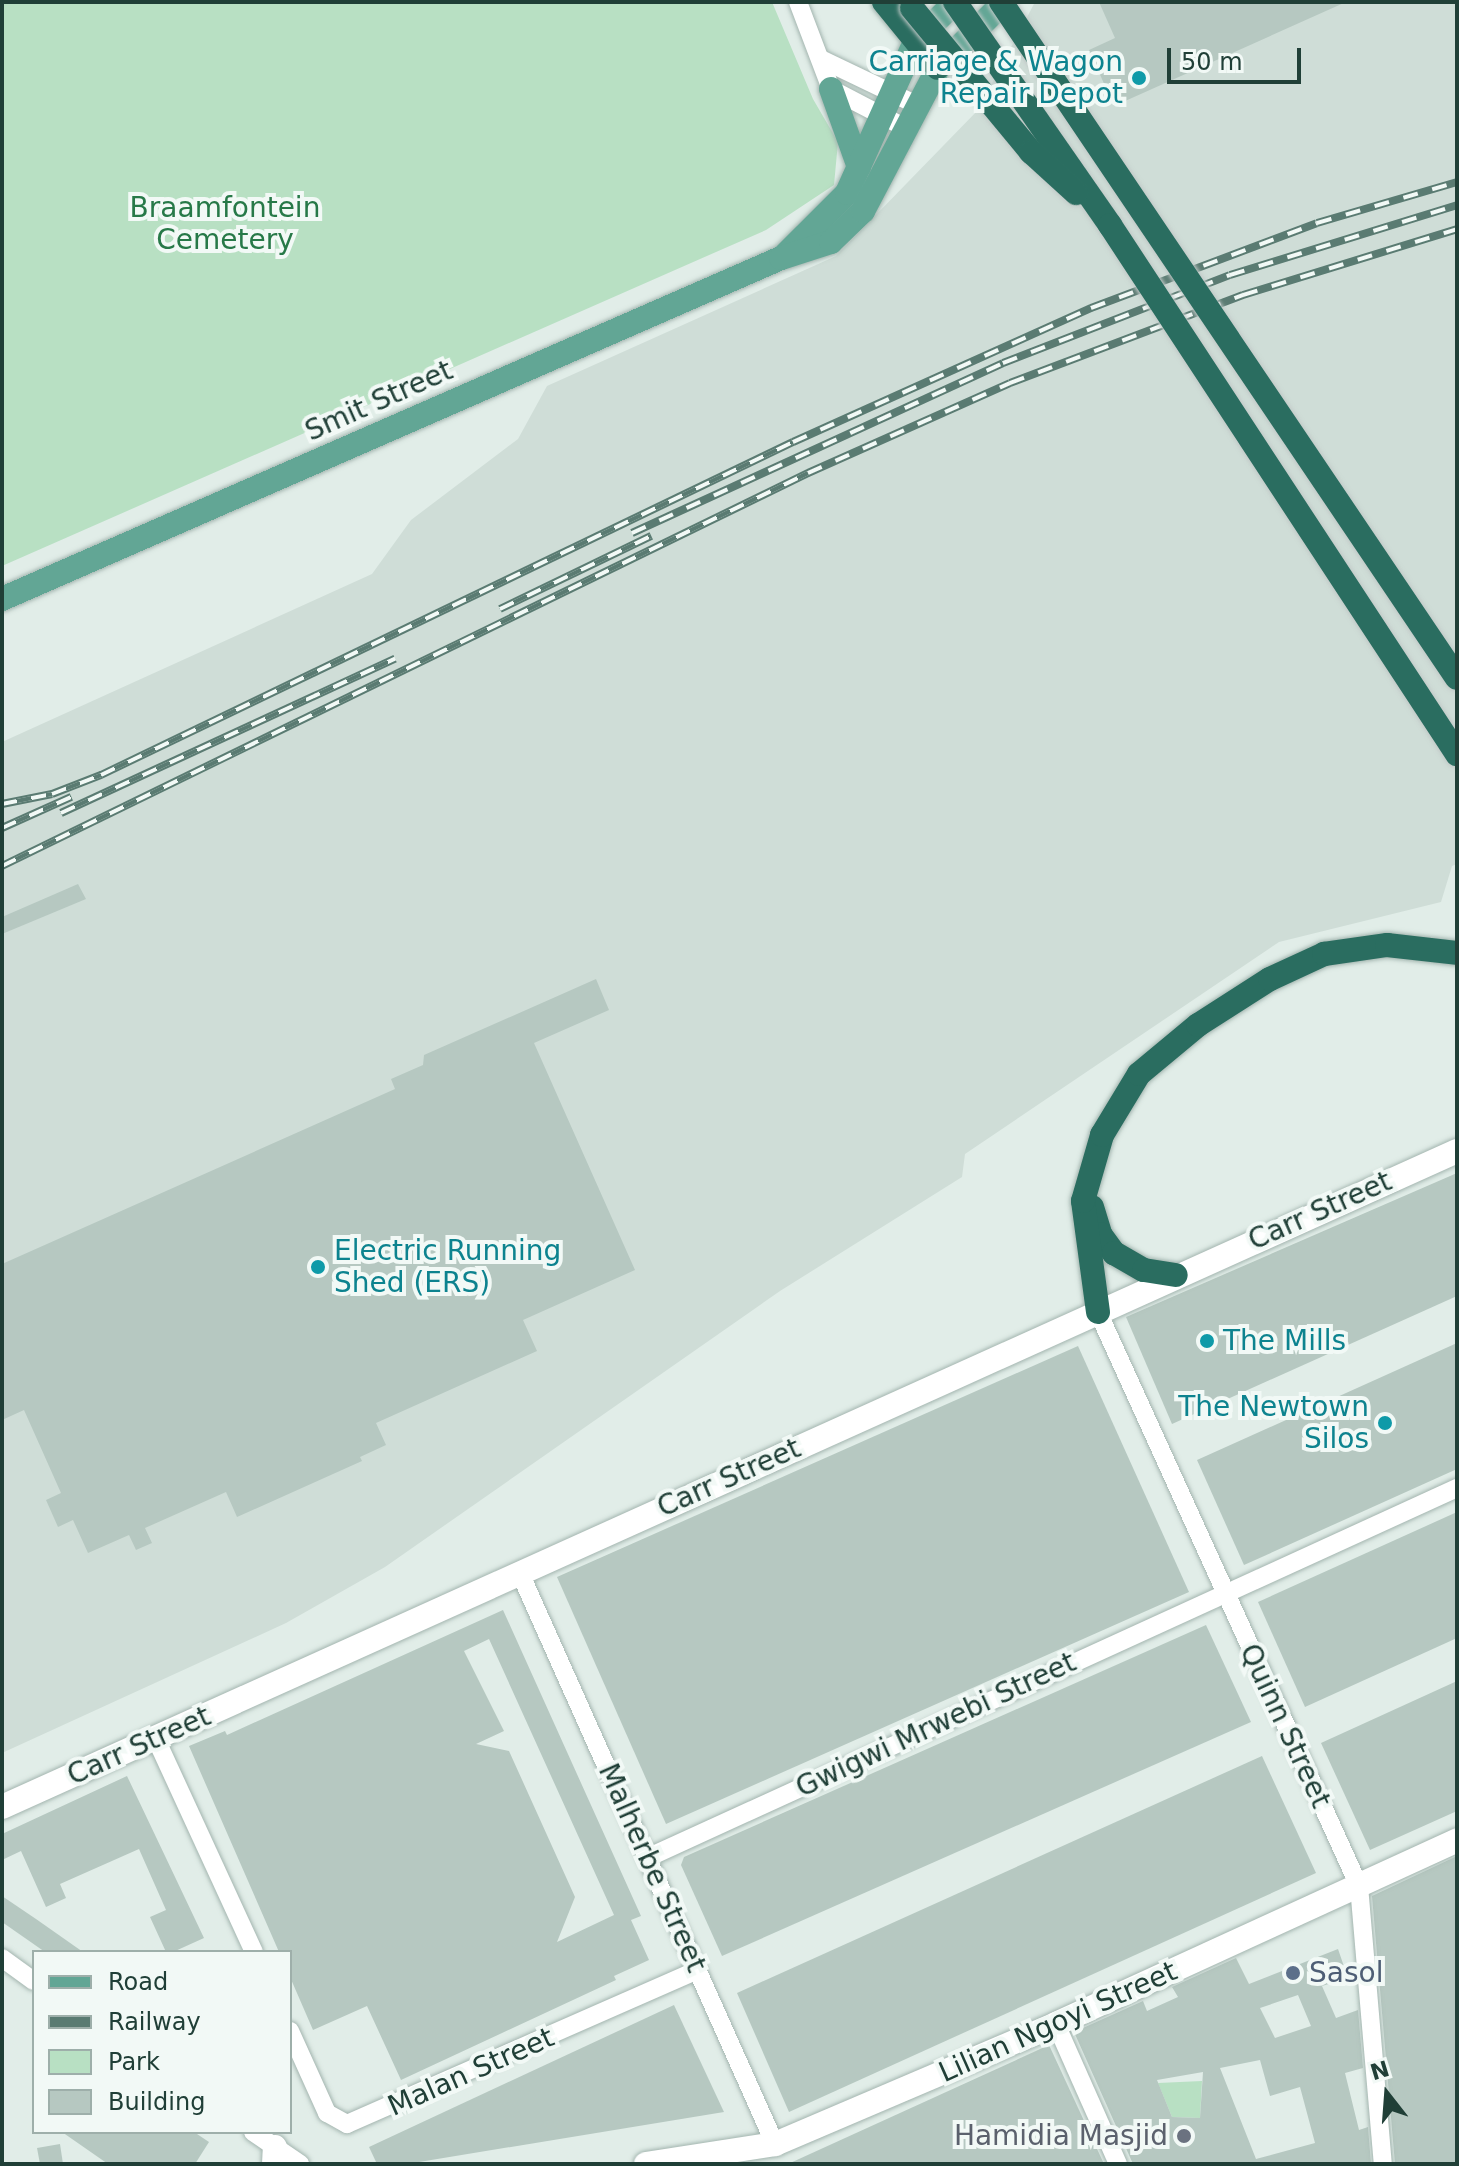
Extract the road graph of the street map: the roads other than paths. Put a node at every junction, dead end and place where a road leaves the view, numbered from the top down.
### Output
1 (798, 2) edge
2 (884, 2) edge
3 (955, 2) edge
4 (1002, 2) edge
5 (910, 5) edge
6 (915, 42) junction
7 (821, 59) junction
8 (938, 68) junction
9 (831, 89) junction
10 (890, 92) junction
11 (919, 106) junction
12 (880, 115) junction
13 (908, 129) junction
14 (859, 167) junction
15 (1110, 225) junction
16 (781, 258) junction
17 (2, 599) edge
18 (1457, 678) edge
19 (1457, 754) edge
20 (1457, 953) edge
21 (1457, 1151) edge
22 (1086, 1185) junction
23 (1176, 1275) junction
24 (1098, 1312) junction
25 (1457, 1488) edge
26 (520, 1573) junction
27 (1224, 1593) junction
28 (159, 1745) junction
29 (2, 1807) edge
30 (1457, 1840) edge
31 (647, 1858) junction
32 (1359, 1886) junction
33 (253, 1950) edge
34 (2, 1958) edge
35 (698, 1970) junction
36 (32, 1980) edge
37 (1056, 2024) junction
38 (292, 2043) edge
39 (255, 2134) edge
40 (779, 2154) edge
41 (274, 2155) edge
42 (300, 2164) edge
43 (646, 2164) edge
44 (1118, 2164) edge
45 (1383, 2164) edge

1 - 7 street
2 - 6 highway
3 - 6 main road, Smit Street
3 - 15 highway, bridge
4 - 8 main road, Smit Street
4 - 18 highway, bridge
5 - 15 highway, bridge
6 - 8 highway
6 - 10 main road, Smit Street
7 - 9 street
7 - 10 street
8 - 11 main road, Smit Street
9 - 12 street
9 - 14 main road
10 - 11 street
10 - 12 main road, Smit Street
11 - 13 main road, Smit Street
12 - 13 street
12 - 14 main road, Smit Street
13 - 16 main road, Smit Street
14 - 16 main road, Smit Street
15 - 19 highway, bridge
16 - 17 main road, Smit Street
20 - 22 highway
21 - 23 street, Carr Street
22 - 23 highway
22 - 24 highway
23 - 24 street, Carr Street
24 - 26 street, Carr Street
24 - 27 street, Quinn Street
25 - 27 street, Gwigwi Mrwebi Street
26 - 28 street, Carr Street
26 - 31 street, Malherbe Street
27 - 31 street, Gwigwi Mrwebi Street
27 - 32 street, Quinn Street
28 - 29 street, Carr Street
28 - 33 street
30 - 32 street, Lilian Ngoyi Street
31 - 35 street, Malherbe Street
32 - 37 street, Lilian Ngoyi Street
32 - 45 street, Quinn Street
34 - 36 street
35 - 38 street, Malan Street
35 - 40 street, Malherbe Street
37 - 40 street, Lilian Ngoyi Street
37 - 44 street
39 - 41 street
40 - 43 street, Lilian Ngoyi Street
41 - 42 street

